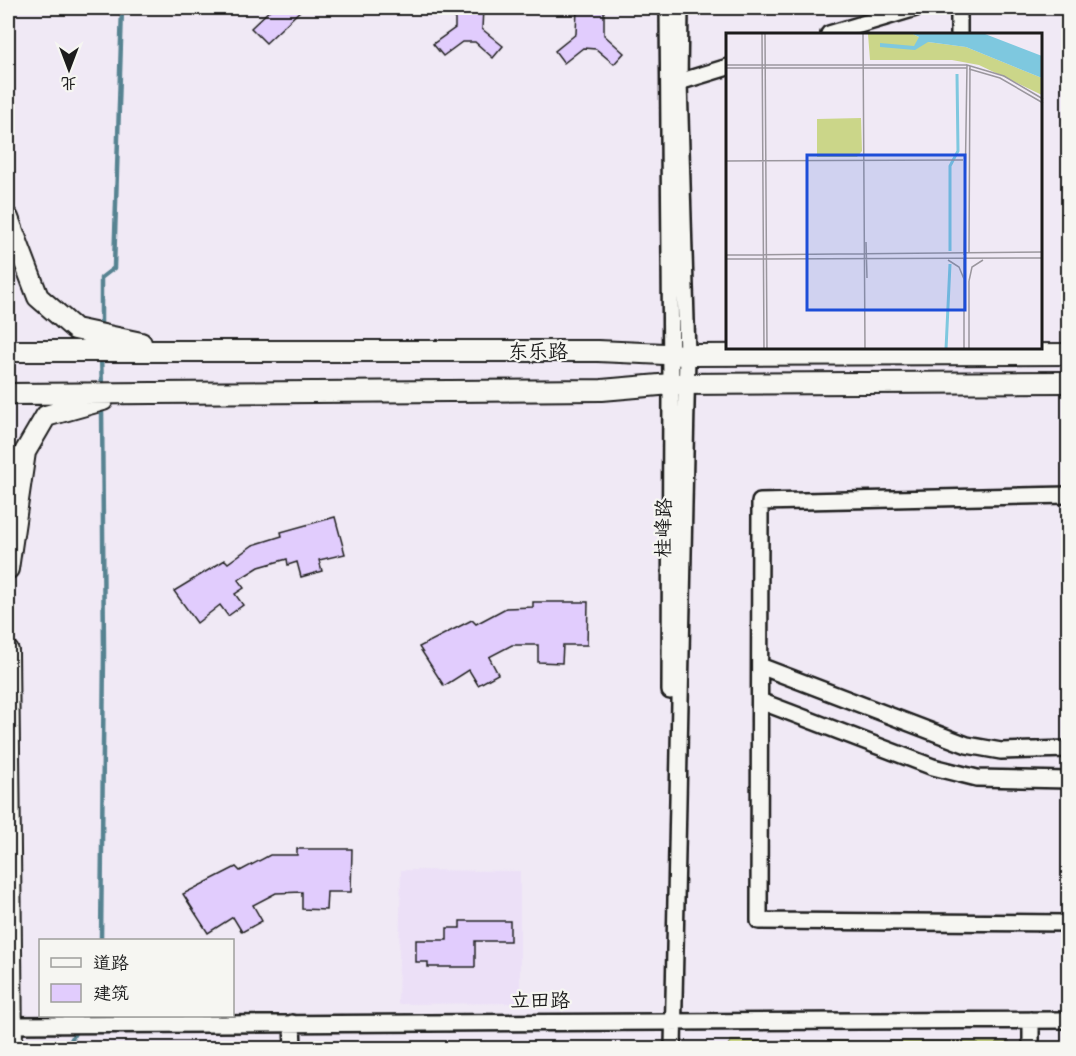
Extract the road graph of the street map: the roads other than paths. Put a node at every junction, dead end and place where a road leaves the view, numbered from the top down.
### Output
1 (668, 8) edge
2 (680, 8) edge
3 (916, 8) edge
4 (959, 8) edge
5 (832, 33) edge
6 (959, 33) edge
7 (726, 68) edge
8 (680, 82) junction
9 (8, 218) edge
10 (101, 343) junction
11 (8, 351) edge
12 (961, 351) edge
13 (1068, 354) edge
14 (679, 355) junction
15 (1068, 382) edge
16 (679, 384) junction
17 (8, 394) edge
18 (102, 397) junction
19 (1068, 495) edge
20 (8, 569) edge
21 (8, 651) edge
22 (760, 666) junction
23 (760, 701) junction
24 (1068, 750) edge
25 (1068, 780) edge
26 (1068, 923) edge
27 (670, 1020) junction
28 (1031, 1020) junction
29 (1068, 1020) edge
30 (292, 1023) junction
31 (12, 1024) junction
32 (12, 1048) edge
33 (293, 1048) edge
34 (668, 1048) edge
35 (673, 1048) edge
36 (1031, 1048) edge

1 - 14 street
2 - 8 street, 桂峰路
3 - 5 street
4 - 6 street
7 - 8 street
8 - 14 street, 桂峰路
9 - 10 main road
10 - 11 main road, 东乐路
10 - 14 main road, 东乐路
12 - 13 main road, 东乐路
12 - 14 main road, 东乐路
14 - 16 street, 桂峰路
15 - 16 main road, 东乐路
16 - 18 main road, 东乐路
16 - 27 street, 桂峰路
17 - 18 main road, 东乐路
18 - 20 main road
19 - 22 street
21 - 31 main road
22 - 23 street
22 - 24 street
23 - 25 street
23 - 26 street
27 - 28 street, 立田路
27 - 30 street, 立田路
27 - 34 street
27 - 35 street, 桂峰路
28 - 29 street, 立田路
28 - 36 street
30 - 31 street, 立田路
30 - 33 street
31 - 32 main road

